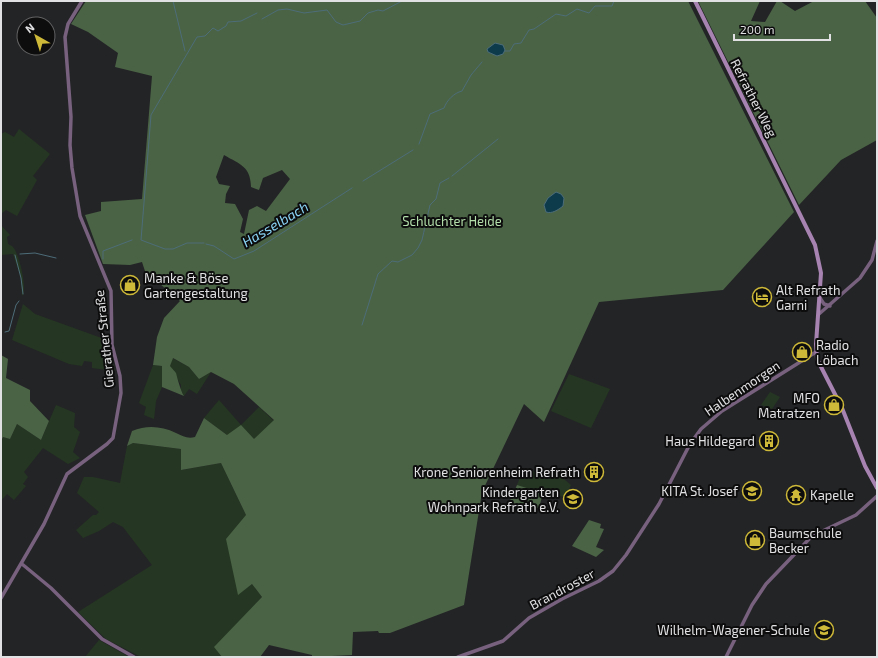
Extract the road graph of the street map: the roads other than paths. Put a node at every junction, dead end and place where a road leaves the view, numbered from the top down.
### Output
1 (82, 1) edge
2 (695, 1) edge
3 (877, 242) edge
4 (820, 298) junction
5 (830, 306) junction
6 (819, 314) junction
7 (816, 352) junction
8 (877, 488) edge
9 (877, 496) edge
10 (653, 512) joint
11 (22, 564) junction
12 (1, 598) edge
13 (134, 657) edge
14 (458, 657) edge
15 (726, 657) edge

1 - 11 street, Gierather Straße
2 - 4 main road, Refrather Weg
3 - 5 street
4 - 5 street
4 - 6 main road, Refrather Weg
5 - 6 street
6 - 7 main road, Refrather Weg
7 - 8 main road
7 - 10 street, Halbenmorgen
9 - 15 street
10 - 14 street, Brandroster
11 - 12 street, Gierather Straße
11 - 13 street

